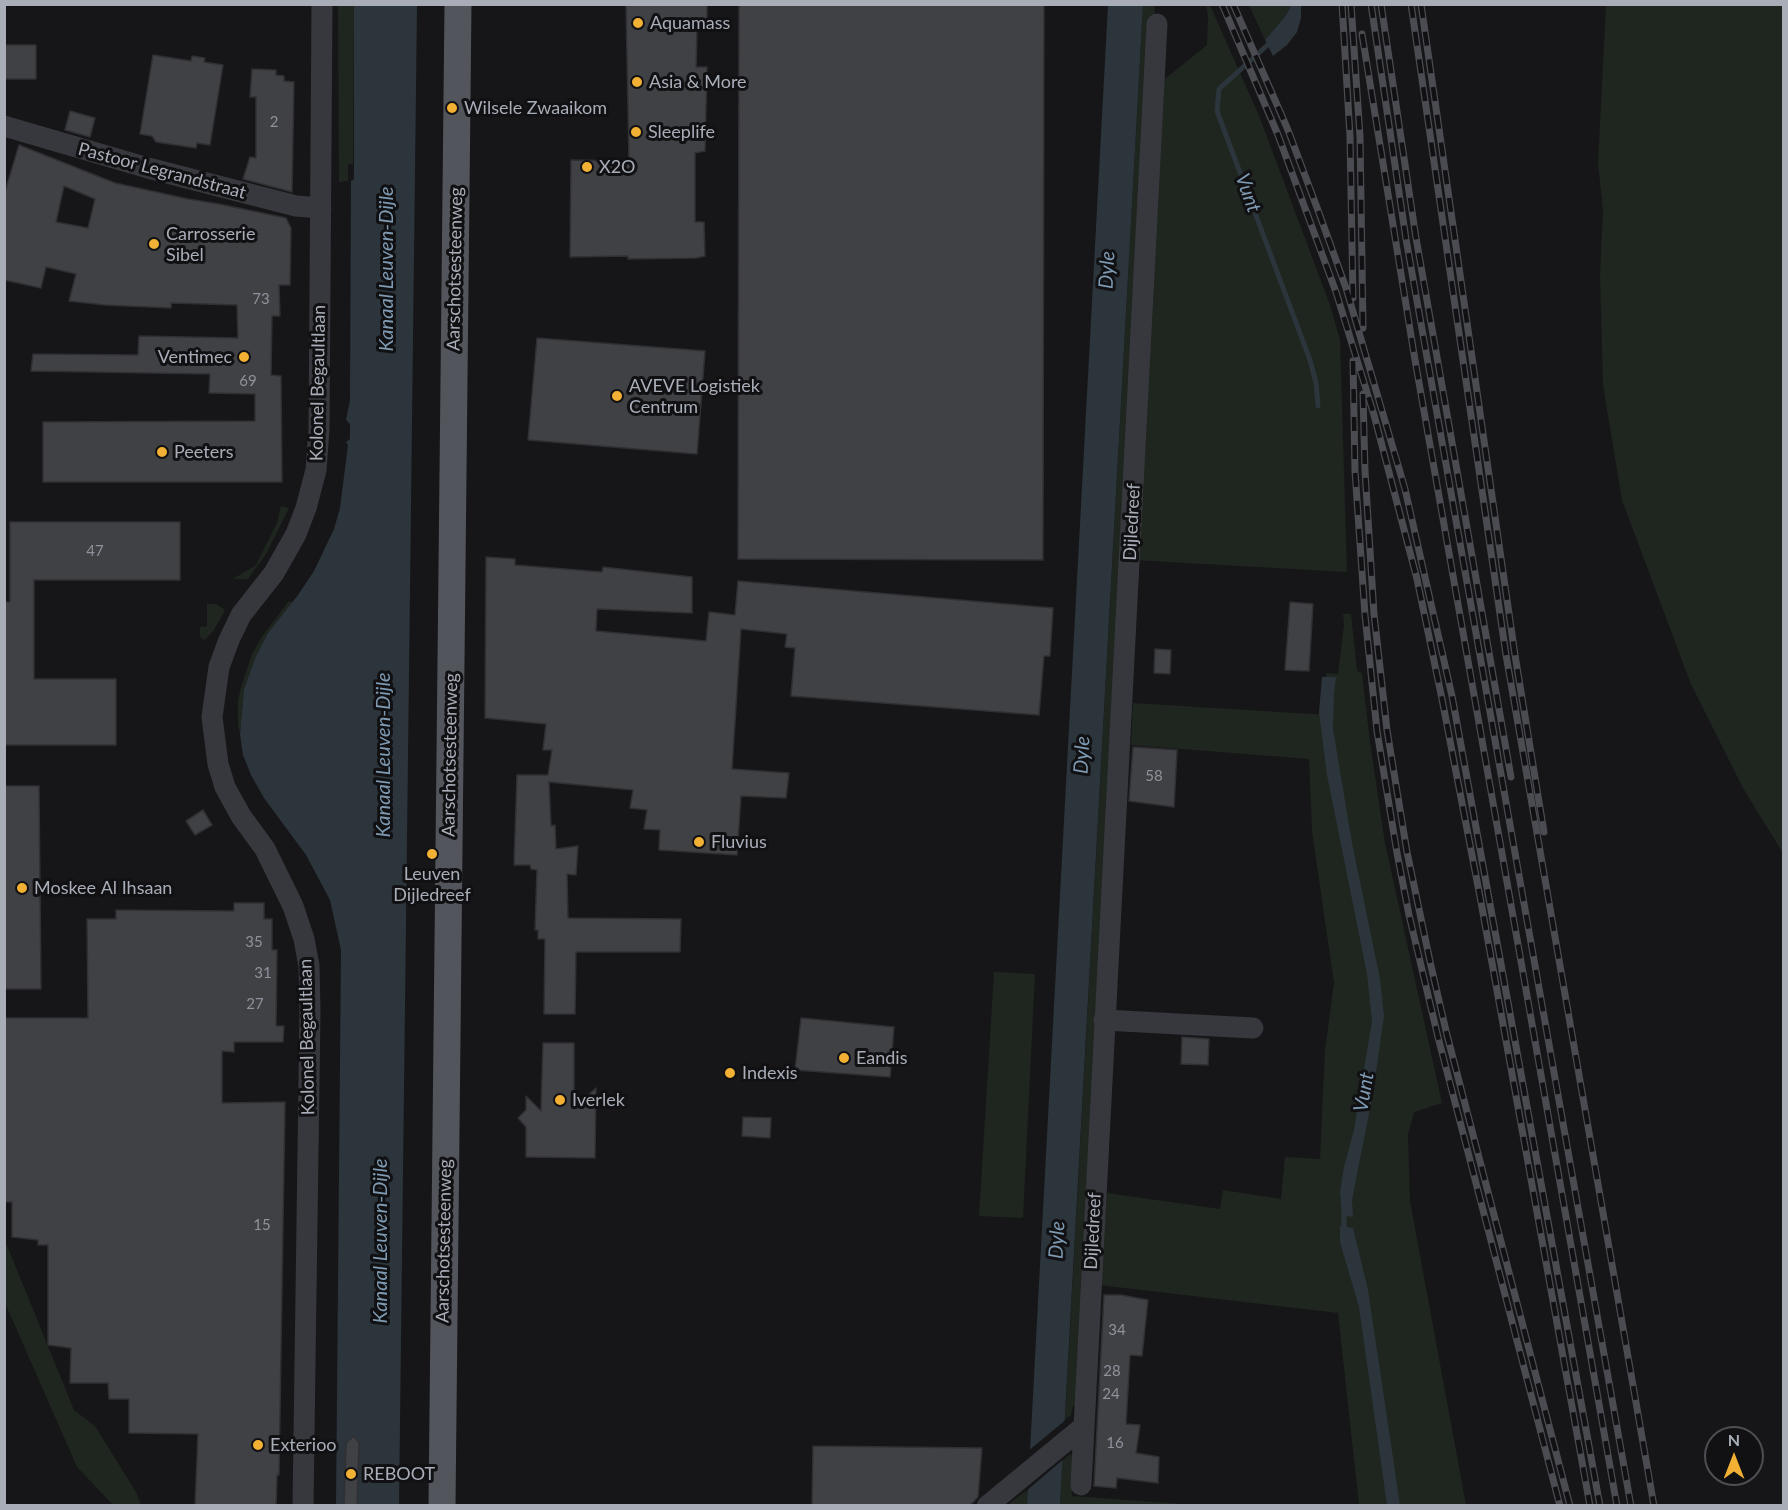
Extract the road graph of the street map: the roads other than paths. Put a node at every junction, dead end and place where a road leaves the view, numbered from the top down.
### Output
1 (322, 4) edge
2 (458, 4) edge
3 (1157, 24) dead end
4 (4, 126) edge
5 (321, 208) junction
6 (1104, 1020) junction
7 (1253, 1028) dead end
8 (1082, 1434) junction
9 (1081, 1485) dead end
10 (303, 1506) edge
11 (441, 1506) edge
12 (987, 1506) edge

1 - 5 street, Kolonel Begaultlaan
2 - 11 main road, Aarschotsesteenweg
3 - 6 street, Dijledreef
4 - 5 street, Pastoor Legrandstraat
5 - 10 street, Kolonel Begaultlaan
6 - 7 street
6 - 8 street, Dijledreef
8 - 9 street, Dijledreef
8 - 12 street

